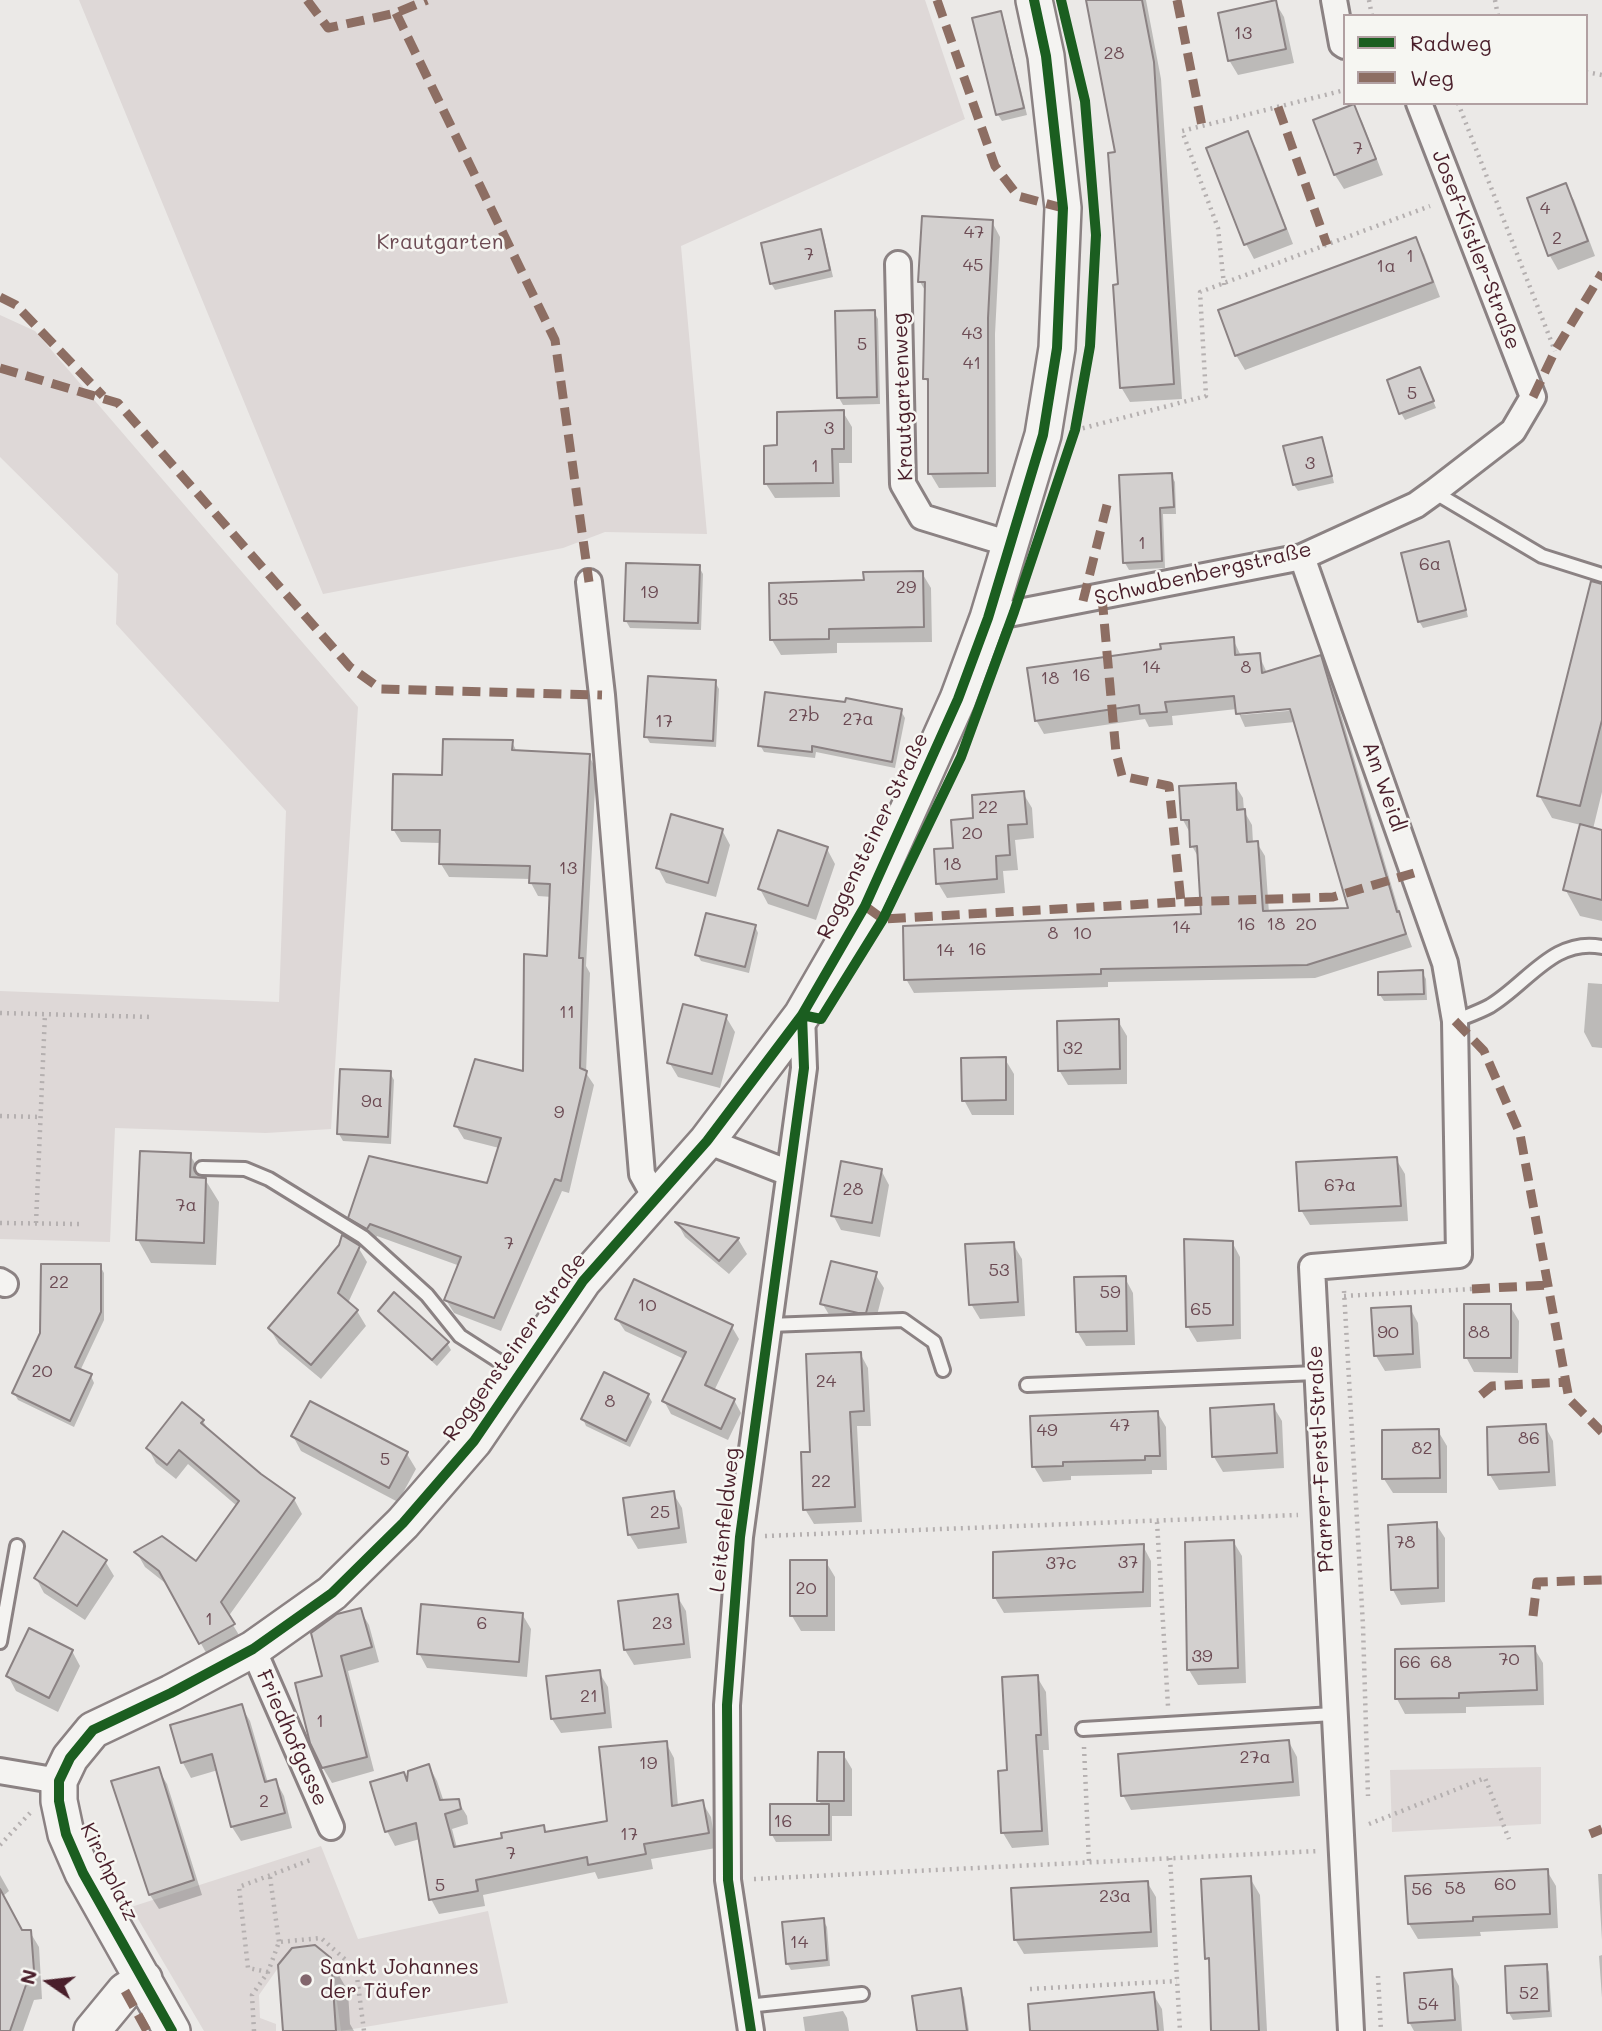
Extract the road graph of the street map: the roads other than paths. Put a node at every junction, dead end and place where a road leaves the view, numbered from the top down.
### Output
1 (1034, 0) edge
2 (1334, 0) edge
3 (1343, 38) edge
4 (1420, 105) edge
5 (898, 264) dead end
6 (1533, 397) joint
7 (1434, 492) junction
8 (1010, 544) junction
9 (1302, 557) junction
10 (1602, 575) edge
11 (589, 582) dead end
12 (988, 618) junction
13 (1602, 947) edge
14 (802, 1015) junction
15 (1455, 1021) junction
16 (707, 1141) junction
17 (202, 1168) dead end
18 (789, 1173) junction
19 (656, 1199) junction
20 (769, 1325) junction
21 (943, 1370) dead end
22 (1316, 1373) junction
23 (520, 1374) junction
24 (1027, 1385) dead end
25 (17, 1546) dead end
26 (0, 1642) edge
27 (253, 1649) junction
28 (1334, 1714) junction
29 (1083, 1730) road end
30 (0, 1771) edge
31 (59, 1782) junction
32 (331, 1827) dead end
33 (144, 1979) junction
34 (862, 1994) dead end
35 (747, 2006) junction
36 (92, 2031) edge
37 (172, 2031) edge
38 (751, 2031) edge
39 (1351, 2031) edge

1 - 8 street, Roggensteiner Straße
2 - 3 street
4 - 6 street, Josef-Kistler-Straße
5 - 8 street, Krautgartenweg
6 - 7 street, Schwabenbergstraße
7 - 9 street, Schwabenbergstraße
7 - 10 lane
8 - 12 street, Roggensteiner Straße
9 - 12 street, Schwabenbergstraße
9 - 15 street, Am Weidl
11 - 19 street
12 - 14 street, Roggensteiner Straße
13 - 15 lane
14 - 16 street, Roggensteiner Straße
14 - 18 street, Leitenfeldweg
15 - 22 street, Pfarrer-Ferstl-Straße
16 - 18 street
16 - 19 street, Roggensteiner Straße
17 - 23 lane
18 - 20 street, Leitenfeldweg
19 - 23 street, Roggensteiner Straße
20 - 21 lane
20 - 35 street, Leitenfeldweg
22 - 24 lane
22 - 28 street, Pfarrer-Ferstl-Straße
23 - 27 street, Roggensteiner Straße
25 - 26 lane
27 - 31 street, Roggensteiner Straße
27 - 32 street, Friedhofgasse
28 - 29 lane
28 - 39 street, Pfarrer-Ferstl-Straße
30 - 31 street
31 - 33 street, Kirchplatz
33 - 36 street
33 - 37 street, Kirchplatz
34 - 35 lane
35 - 38 street, Leitenfeldweg

